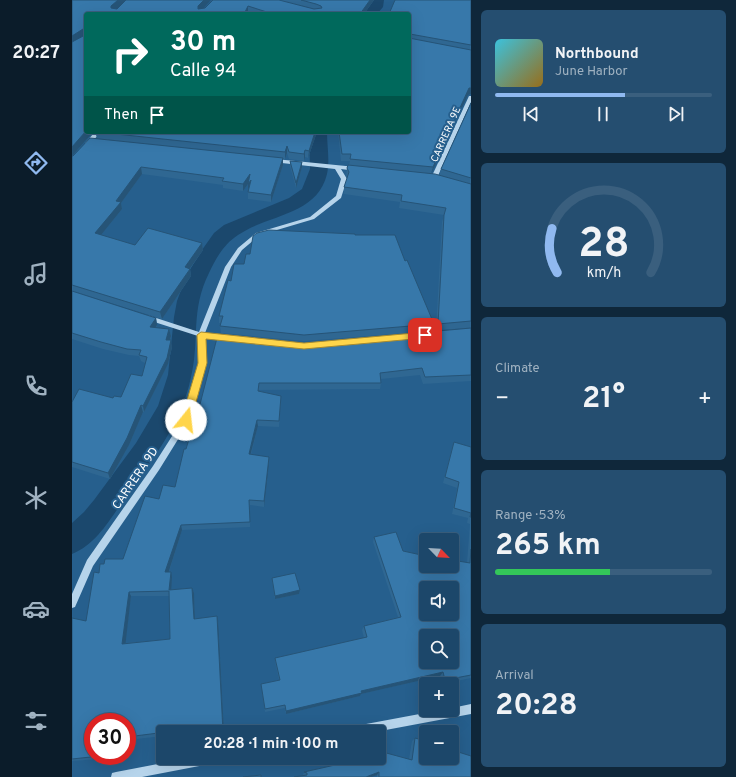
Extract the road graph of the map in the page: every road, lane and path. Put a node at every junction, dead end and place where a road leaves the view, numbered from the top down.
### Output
1 (471, 97) edge
2 (96, 134) edge
3 (90, 140) junction
4 (98, 141) edge
5 (81, 151) edge
6 (269, 160) edge
7 (334, 167) junction
8 (359, 170) edge
9 (427, 177) edge
10 (434, 178) junction
11 (442, 180) edge
12 (139, 315) edge
13 (199, 334) junction
14 (233, 338) edge
15 (72, 604) edge
16 (471, 709) edge
17 (386, 725) edge
18 (179, 765) edge
19 (116, 777) edge

1 - 10 street, CARRERA 9E
2 - 3 street
3 - 4 street
3 - 5 street
6 - 7 street
7 - 8 street
7 - 13 street, CARRERA 9D
9 - 10 street
10 - 11 street
12 - 13 street
13 - 14 street
13 - 15 street, CARRERA 9D
16 - 17 street
18 - 19 street

